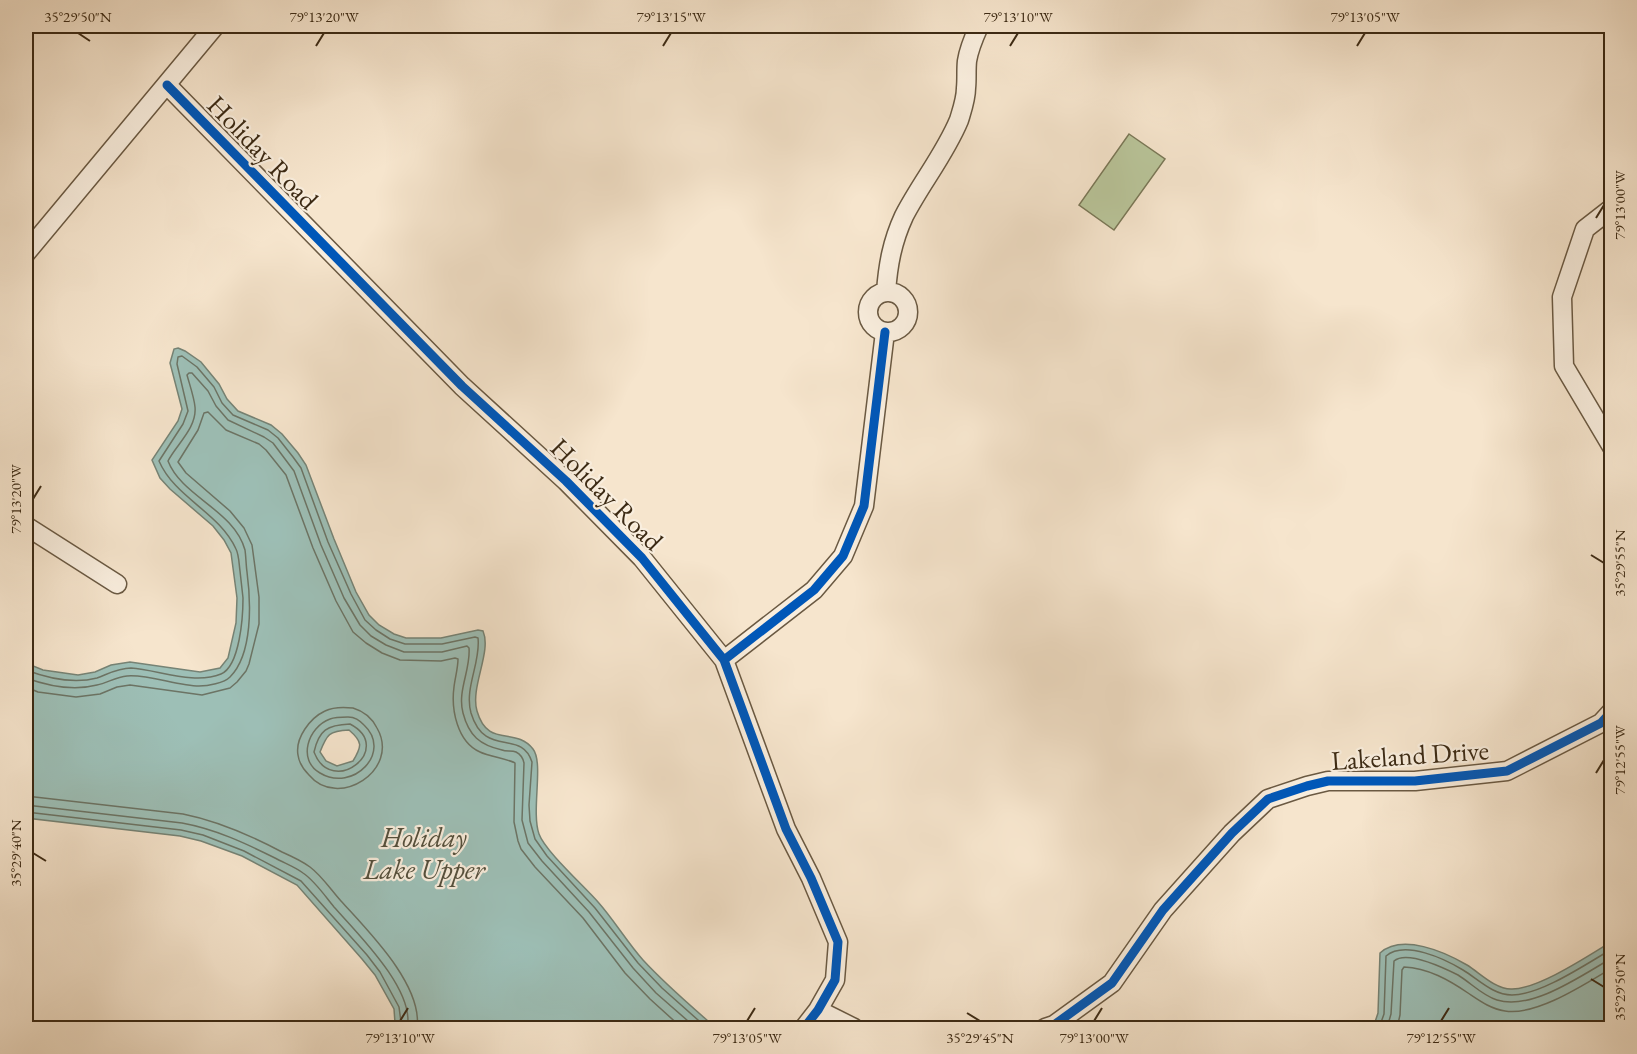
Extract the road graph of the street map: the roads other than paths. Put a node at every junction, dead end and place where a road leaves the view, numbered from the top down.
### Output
1 (215, 26) edge
2 (979, 26) edge
3 (167, 85) junction
4 (1611, 208) edge
5 (26, 253) edge
6 (886, 292) junction
7 (885, 332) junction
8 (1611, 447) edge
9 (26, 526) edge
10 (117, 584) dead end
11 (724, 660) junction
12 (1611, 711) edge
13 (818, 1010) junction
14 (804, 1029) edge
15 (854, 1029) edge
16 (1045, 1029) edge

1 - 3 street
2 - 6 street
3 - 5 street
3 - 11 street, Holiday Road
4 - 8 street
6 - 7 street
6 - 7 street
7 - 11 street
9 - 10 street
11 - 13 street, Holiday Road
12 - 16 street, Lakeland Drive
13 - 14 street, Holiday Road
13 - 15 street

